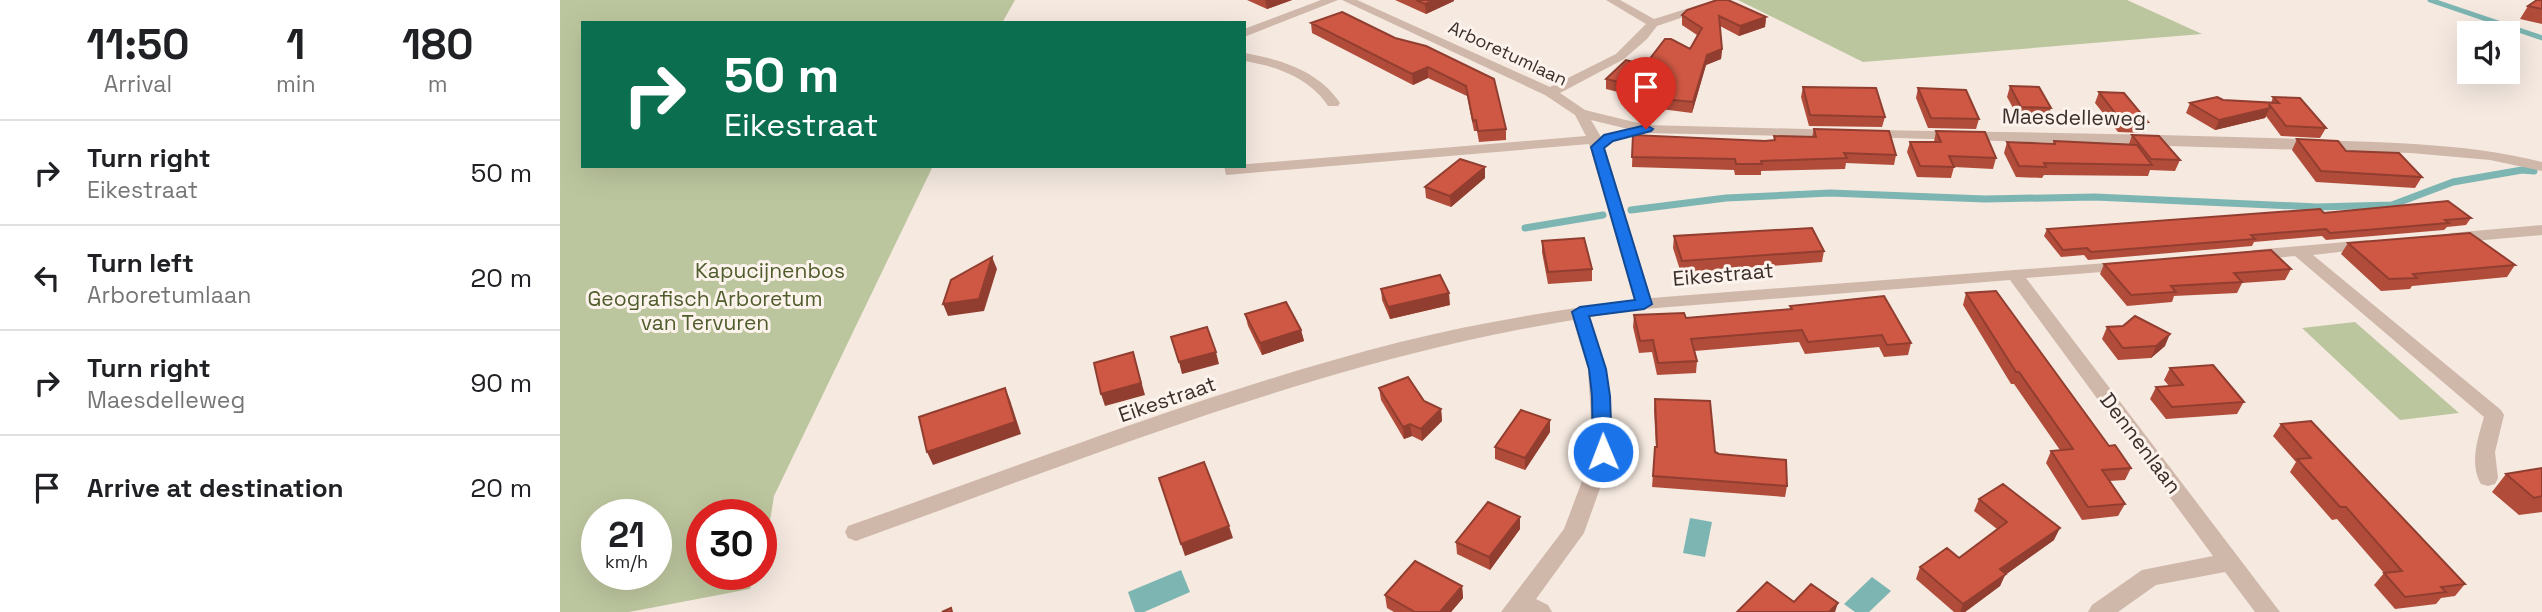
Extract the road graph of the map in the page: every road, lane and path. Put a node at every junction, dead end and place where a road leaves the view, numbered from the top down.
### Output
1 (1332, 0) edge
2 (1348, 0) edge
3 (1612, 0) edge
4 (1721, 2) edge
5 (1653, 23) junction
6 (1246, 32) edge
7 (1246, 57) edge
8 (1550, 92) junction
9 (1333, 103) dead end
10 (1580, 113) junction
11 (1646, 129) junction
12 (1596, 143) junction
13 (2542, 167) edge
14 (1231, 168) edge
15 (2542, 230) edge
16 (2433, 239) edge
17 (2393, 243) edge
18 (2299, 251) junction
19 (2231, 257) edge
20 (2149, 263) edge
21 (2014, 274) junction
22 (1644, 304) junction
23 (1580, 312) junction
24 (2488, 478) dead end
25 (856, 532) dead end
26 (2231, 562) junction
27 (1524, 609) edge
28 (2100, 612) edge
29 (2268, 612) edge

1 - 6 street
2 - 8 street, Arboretumlaan
3 - 5 street
4 - 5 street
5 - 8 street
7 - 9 street
8 - 10 street, Arboretumlaan
10 - 11 street, Maesdelleweg
10 - 12 street, Arboretumlaan
11 - 12 street, Maesdelleweg
11 - 13 street, Maesdelleweg
12 - 14 street, Maesdelleweg
12 - 22 street, Arboretumlaan
15 - 16 street
17 - 18 street
18 - 19 street
18 - 24 street
20 - 21 street, Eikestraat
21 - 22 street, Eikestraat
21 - 26 street, Dennenlaan
22 - 23 street, Eikestraat
23 - 25 street, Eikestraat
23 - 27 street
26 - 28 street
26 - 29 street, Dennenlaan

